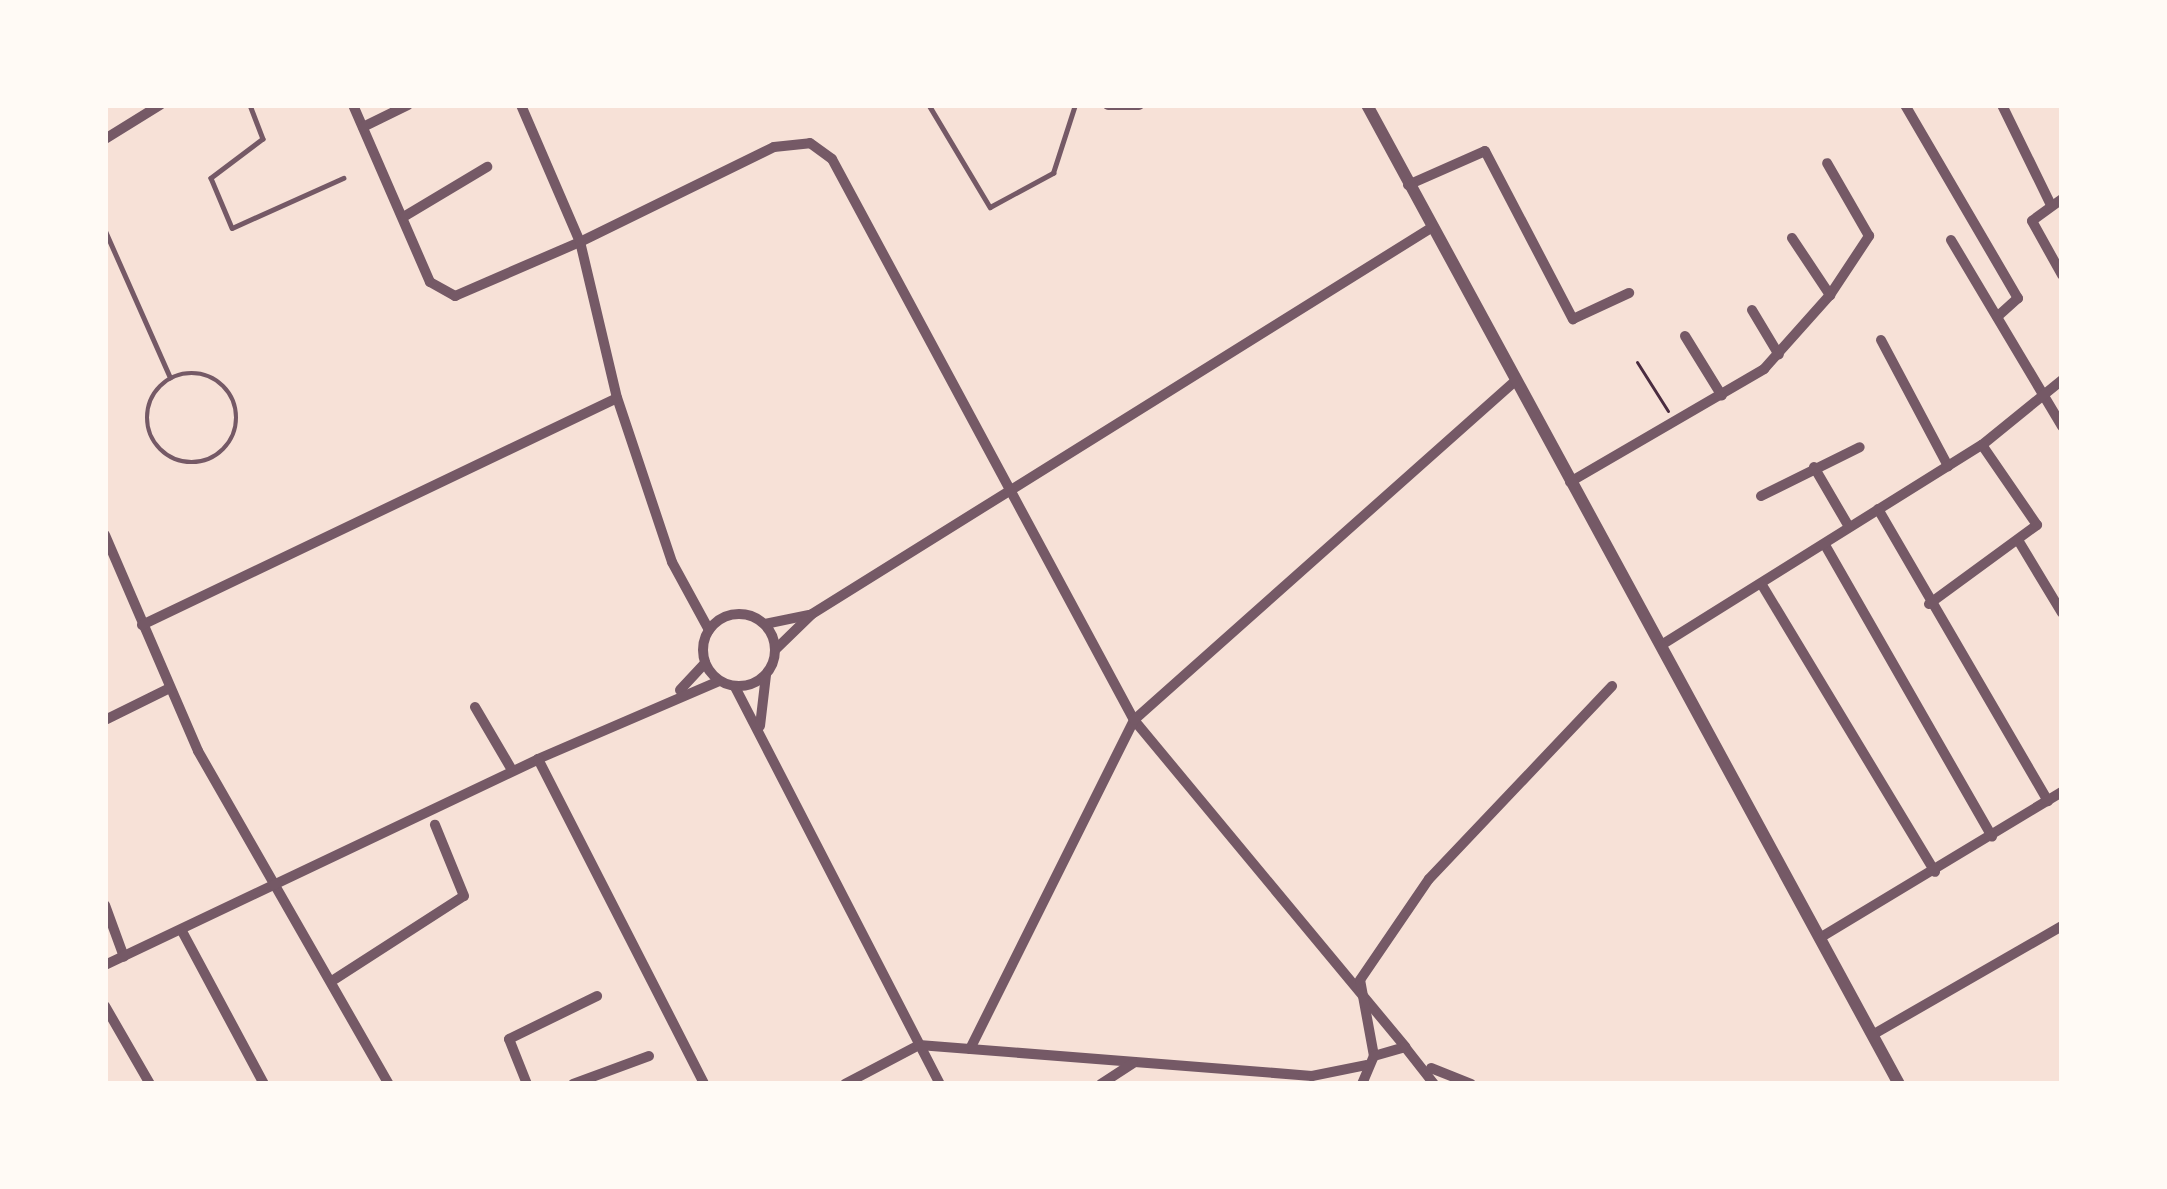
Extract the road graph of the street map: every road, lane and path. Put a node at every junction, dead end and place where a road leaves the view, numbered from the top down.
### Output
1 (160, 105) edge
2 (250, 105) edge
3 (353, 105) edge
4 (408, 105) edge
5 (520, 105) edge
6 (929, 105) edge
7 (1075, 105) edge
8 (1108, 105) edge
9 (1139, 105) edge
10 (1367, 105) edge
11 (1906, 105) edge
12 (2002, 105) edge
13 (363, 127) junction
14 (105, 140) edge
15 (1827, 163) dead end
16 (487, 167) dead end
17 (343, 178) dead end
18 (1408, 184) junction
19 (2056, 202) edge
20 (405, 216) junction
21 (1431, 228) junction
22 (105, 230) edge
23 (1792, 238) dead end
24 (1952, 240) dead end
25 (580, 242) junction
26 (2062, 275) edge
27 (1629, 293) dead end
28 (1830, 295) junction
29 (1752, 310) dead end
30 (1997, 317) junction
31 (1685, 336) dead end
32 (1881, 340) dead end
33 (1779, 355) junction
34 (1637, 362) dead end
35 (170, 377) junction
36 (2062, 380) edge
37 (1514, 382) junction
38 (2044, 394) junction
39 (1722, 396) junction
40 (616, 398) junction
41 (1676, 423) junction
42 (2062, 426) edge
43 (1982, 446) junction
44 (1861, 447) dead end
45 (1948, 466) junction
46 (1814, 467) junction
47 (1570, 482) junction
48 (1012, 490) junction
49 (1761, 496) dead end
50 (1878, 509) junction
51 (1850, 527) junction
52 (105, 535) edge
53 (2018, 540) junction
54 (1825, 545) junction
55 (1762, 585) junction
56 (696, 600) junction
57 (1929, 604) junction
58 (812, 614) junction
59 (2062, 614) edge
60 (727, 616) junction
61 (765, 624) junction
62 (142, 625) junction
63 (709, 630) junction
64 (1663, 644) junction
65 (776, 650) junction
66 (705, 663) junction
67 (766, 675) junction
68 (719, 681) junction
69 (735, 686) junction
70 (1612, 686) dead end
71 (168, 689) junction
72 (678, 692) junction
73 (475, 707) dead end
74 (105, 720) edge
75 (1134, 720) junction
76 (760, 729) junction
77 (538, 759) junction
78 (512, 770) junction
79 (2062, 792) edge
80 (2048, 801) junction
81 (435, 825) dead end
82 (1992, 837) junction
83 (1935, 872) junction
84 (281, 889) junction
85 (105, 905) edge
86 (2062, 926) edge
87 (183, 932) junction
88 (1823, 936) junction
89 (124, 957) junction
90 (105, 964) edge
91 (335, 980) junction
92 (1360, 980) junction
93 (598, 996) dead end
94 (105, 1006) edge
95 (1874, 1034) junction
96 (919, 1045) junction
97 (970, 1048) junction
98 (1405, 1048) junction
99 (650, 1056) dead end
100 (1370, 1060) junction
101 (1134, 1062) junction
102 (1431, 1068) junction
103 (1317, 1080) edge
104 (150, 1084) edge
105 (264, 1084) edge
106 (389, 1084) edge
107 (527, 1084) edge
108 (573, 1084) edge
109 (704, 1084) edge
110 (845, 1084) edge
111 (940, 1084) edge
112 (1101, 1084) edge
113 (1362, 1084) edge
114 (1434, 1084) edge
115 (1471, 1084) edge
116 (1899, 1084) edge

1 - 14 street
2 - 17 lane
3 - 13 street
4 - 13 street
5 - 25 street
6 - 7 lane
8 - 9 street
10 - 18 street
11 - 30 street
12 - 19 street
13 - 20 street
15 - 28 street
16 - 20 street
18 - 21 street
18 - 27 street
19 - 26 street
20 - 25 street
21 - 37 street
21 - 48 street
22 - 35 lane
23 - 28 street
24 - 30 street
25 - 40 street
25 - 48 street
28 - 33 street
29 - 33 street
30 - 38 street
31 - 39 street
32 - 45 street
33 - 39 street
34 - 41 path
35 - 35 lane
36 - 38 street
37 - 47 street
37 - 75 street
38 - 42 street
38 - 43 street
39 - 41 street
40 - 56 street
40 - 62 street
41 - 47 street
43 - 45 street
43 - 53 street
44 - 46 street
45 - 50 street
46 - 49 street
46 - 51 street
47 - 64 street
48 - 58 street
48 - 75 street
50 - 51 street
50 - 57 street
51 - 54 street
52 - 62 street
53 - 57 street
53 - 59 street
54 - 55 street
54 - 82 street
55 - 64 street
55 - 83 street
56 - 60 street
56 - 63 street
57 - 80 street
58 - 61 street
58 - 65 street
60 - 61 street
60 - 63 street
61 - 65 street
62 - 71 street
63 - 66 street
64 - 88 street
65 - 67 street
66 - 68 street
66 - 72 street
67 - 69 street
67 - 76 street
68 - 69 street
68 - 72 street
69 - 76 street
70 - 92 street
71 - 74 street
71 - 84 street
72 - 77 street
73 - 78 street
75 - 92 street
75 - 97 street
76 - 96 street
77 - 78 street
77 - 109 street
78 - 84 street
79 - 80 street
80 - 82 street
81 - 91 street
82 - 83 street
83 - 88 street
84 - 87 street
84 - 91 street
85 - 89 street
86 - 95 street
87 - 89 street
87 - 105 street
88 - 95 street
89 - 90 street
91 - 106 street
92 - 98 street
92 - 100 street
93 - 107 street
94 - 104 street
95 - 116 street
96 - 97 street
96 - 110 street
96 - 111 street
97 - 101 street
98 - 100 street
98 - 102 street
99 - 108 street
100 - 103 street
100 - 113 street
101 - 103 street
101 - 112 street
102 - 114 street
102 - 115 street

